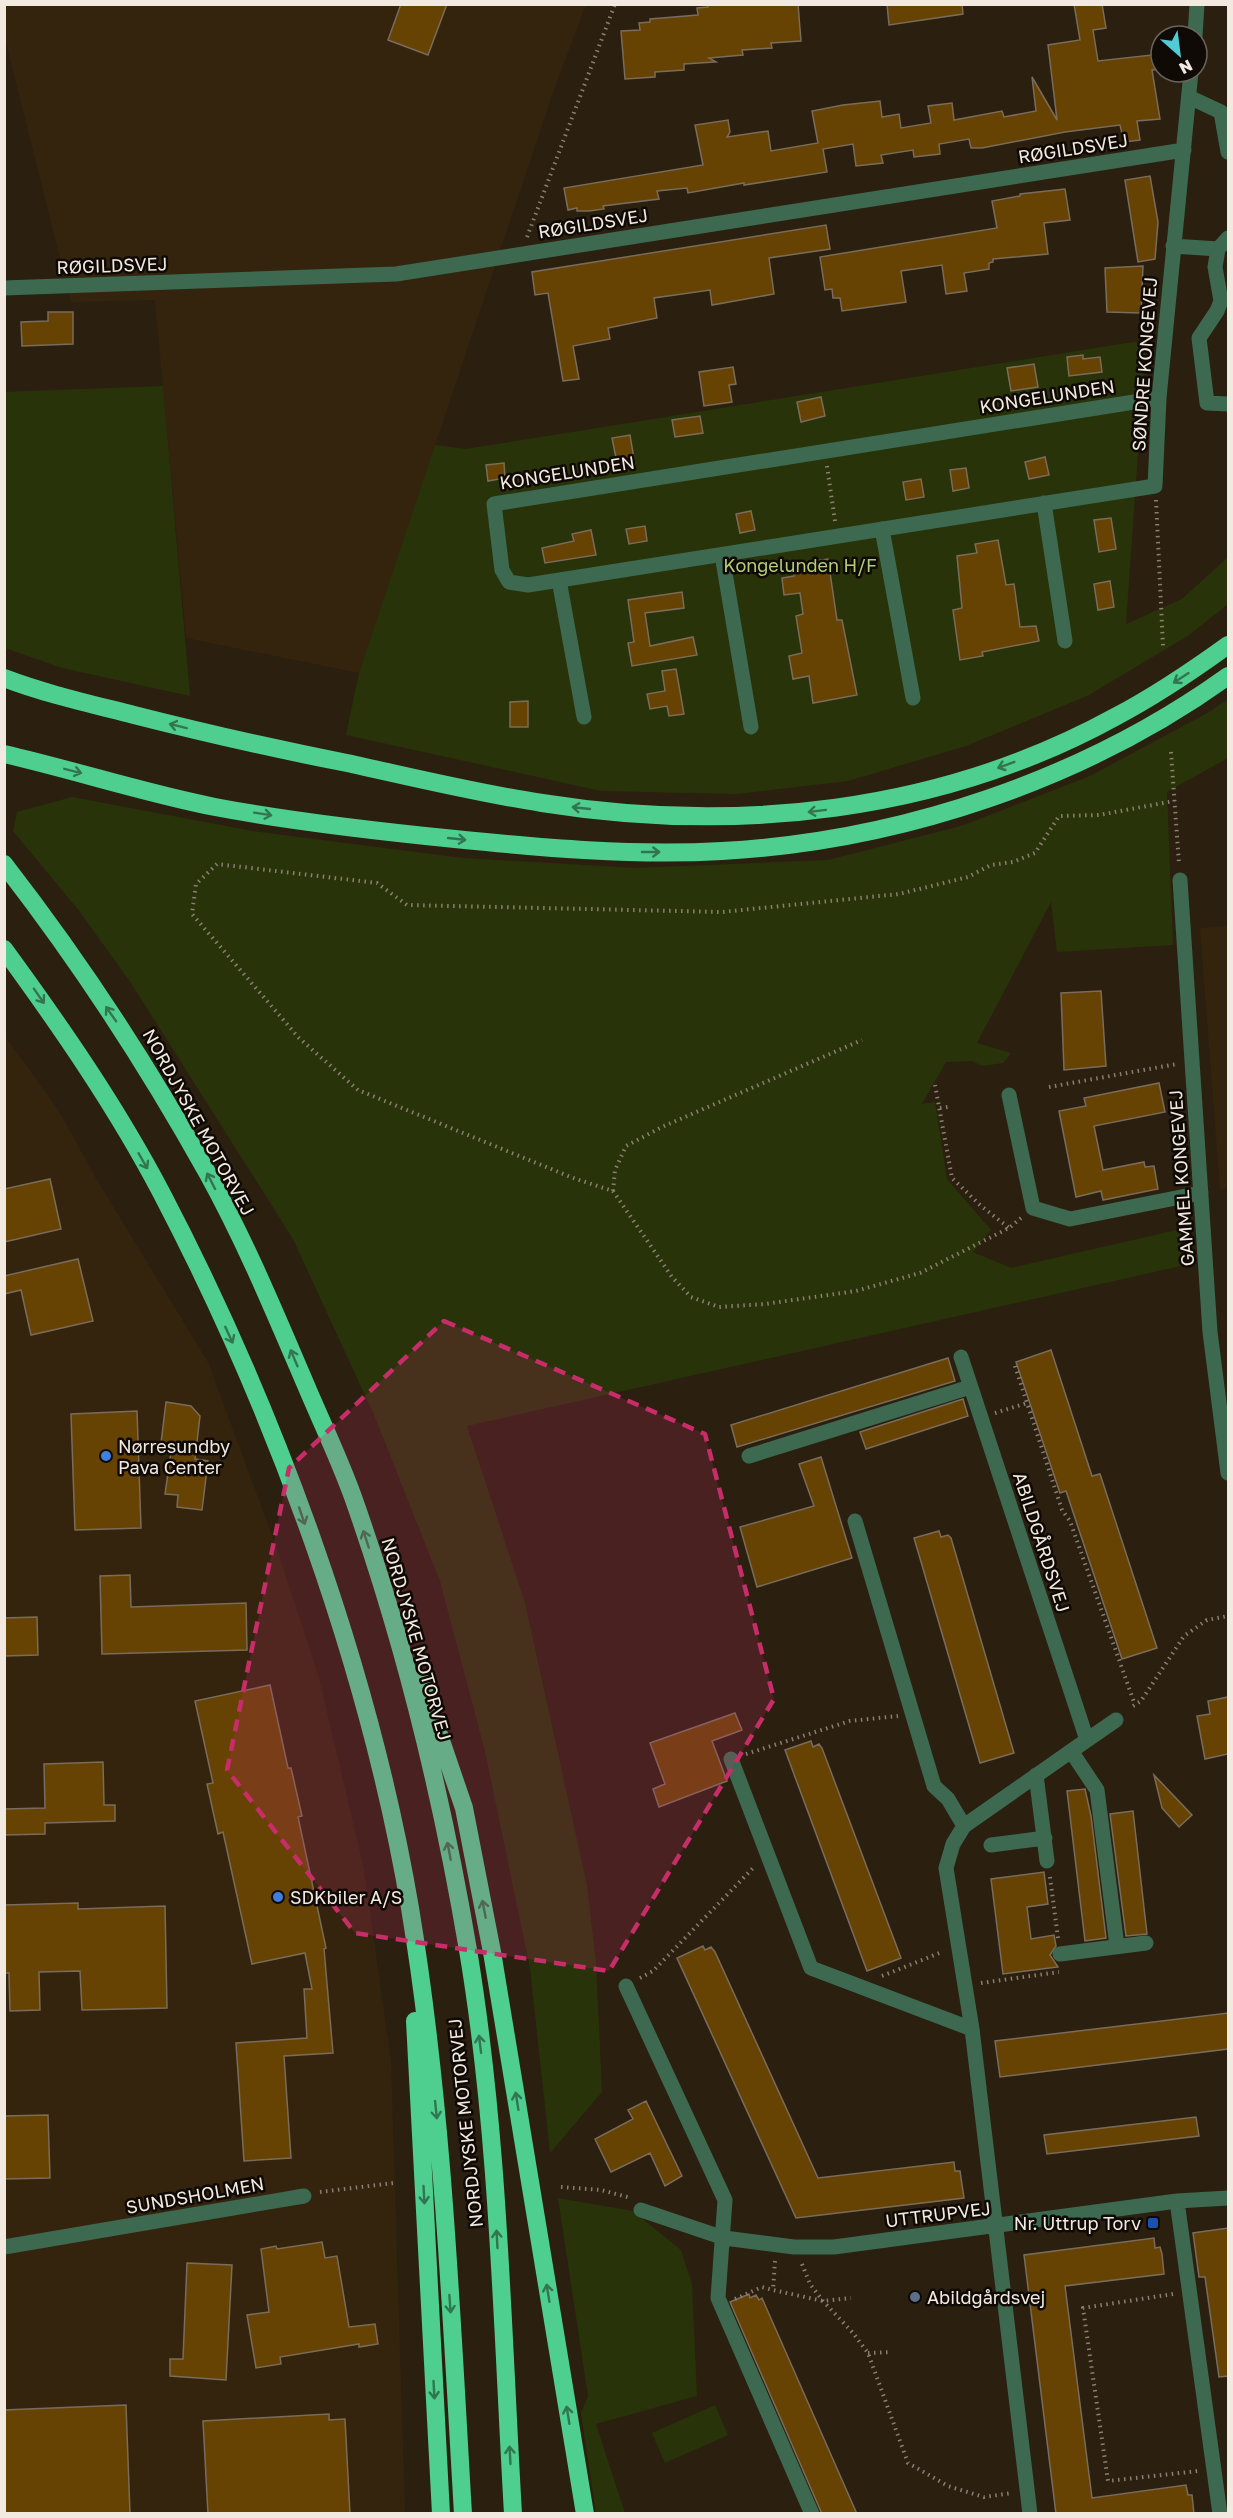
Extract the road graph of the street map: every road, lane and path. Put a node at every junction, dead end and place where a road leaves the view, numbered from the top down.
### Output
1 (615, 4) edge
2 (1197, 4) edge
3 (1196, 24) edge
4 (1190, 84) edge
5 (1189, 97) junction
6 (1228, 142) edge
7 (1184, 150) junction
8 (1223, 244) edge
9 (1173, 246) junction
10 (520, 255) junction
11 (4, 288) edge
12 (1223, 312) edge
13 (1159, 398) junction
14 (1228, 404) edge
15 (825, 451) junction
16 (1155, 486) junction
17 (1044, 503) junction
18 (882, 529) junction
19 (837, 536) junction
20 (722, 555) junction
21 (559, 580) junction
22 (1065, 641) dead end
23 (1228, 645) edge
24 (1163, 646) dead end
25 (1228, 676) edge
26 (4, 678) edge
27 (913, 698) dead end
28 (584, 717) dead end
29 (751, 727) dead end
30 (1171, 752) dead end
31 (11, 755) edge
32 (1174, 801) junction
33 (4, 864) edge
34 (1180, 880) joint
35 (4, 949) edge
36 (862, 1040) dead end
37 (1193, 1062) junction
38 (935, 1085) dead end
39 (1049, 1087) dead end
40 (1009, 1095) dead end
41 (948, 1107) dead end
42 (940, 1108) junction
43 (613, 1191) junction
44 (1201, 1193) junction
45 (1033, 1208) junction
46 (1009, 1228) junction
47 (961, 1357) dead end
48 (1015, 1365) dead end
49 (970, 1387) junction
50 (1027, 1403) junction
51 (980, 1418) junction
52 (749, 1456) dead end
53 (1228, 1473) edge
54 (855, 1521) dead end
55 (384, 1594) junction
56 (1228, 1616) edge
57 (1135, 1705) junction
58 (911, 1714) junction
59 (1116, 1720) joint
60 (1087, 1740) junction
61 (1071, 1751) junction
62 (731, 1759) joint
63 (1036, 1775) junction
64 (964, 1826) junction
65 (1044, 1838) junction
66 (991, 1845) dead end
67 (768, 1856) junction
68 (1047, 1861) joint
69 (409, 1906) junction
70 (1146, 1943) dead end
71 (960, 1945) junction
72 (1117, 1946) junction
73 (1060, 1954) junction
74 (965, 1985) junction
75 (626, 1986) joint
76 (856, 1987) junction
77 (972, 2030) junction
78 (393, 2183) dead end
79 (561, 2187) dead end
80 (304, 2196) joint
81 (1228, 2198) edge
82 (1177, 2201) junction
83 (641, 2210) joint
84 (996, 2226) junction
85 (724, 2238) junction
86 (776, 2245) junction
87 (4, 2247) edge
88 (800, 2247) junction
89 (773, 2290) junction
90 (1191, 2291) junction
91 (852, 2298) dead end
92 (823, 2301) junction
93 (722, 2305) junction
94 (892, 2352) dead end
95 (868, 2354) junction
96 (1214, 2469) junction
97 (1027, 2491) junction
98 (441, 2514) edge
99 (463, 2514) edge
100 (513, 2514) edge
101 (585, 2514) edge
102 (812, 2514) edge
103 (1030, 2514) edge
104 (1220, 2514) edge

1 - 10 path
2 - 3 street
4 - 5 street, SØNDRE KONGEVEJ
5 - 6 street
5 - 7 street, SØNDRE KONGEVEJ
7 - 9 street, SØNDRE KONGEVEJ
7 - 10 street, RØGILDSVEJ
8 - 9 street
8 - 12 street
9 - 13 street, SØNDRE KONGEVEJ
10 - 11 street, RØGILDSVEJ
12 - 14 street
13 - 15 street, KONGELUNDEN
13 - 16 street, SØNDRE KONGEVEJ
15 - 19 path
15 - 21 street, KONGELUNDEN
16 - 17 street, KONGELUNDEN
16 - 24 path
17 - 18 street, KONGELUNDEN
17 - 22 street
18 - 19 street, KONGELUNDEN
18 - 27 street
19 - 20 street, KONGELUNDEN
20 - 21 street, KONGELUNDEN
20 - 29 street
21 - 28 street
23 -> 26 highway
31 -> 25 highway
30 - 32 path
32 - 34 path
32 - 43 path
55 -> 33 highway, NORDJYSKE MOTORVEJ
34 - 37 street, GAMMEL KONGEVEJ
35 -> 69 highway, NORDJYSKE MOTORVEJ
36 - 43 path
37 - 39 path
37 - 44 street, GAMMEL KONGEVEJ
38 - 42 path
40 - 45 street
41 - 42 path
42 - 46 path
43 - 46 path
44 - 45 street
44 - 53 street, GAMMEL KONGEVEJ
45 - 46 path
47 - 49 street, ABILDGÅRDSVEJ
48 - 50 path
49 - 51 street, ABILDGÅRDSVEJ
49 - 52 street
50 - 51 path
50 - 57 path
51 - 60 street, ABILDGÅRDSVEJ
54 - 58 street
100 -> 55 highway, NORDJYSKE MOTORVEJ
101 -> 55 highway
56 - 57 path
57 - 59 path
58 - 62 path
58 - 64 street
59 - 60 street
60 - 61 street
61 - 63 street
61 - 72 street
62 - 67 street
63 - 64 street
63 - 65 street
64 - 71 street
65 - 66 street
65 - 68 street
67 - 75 path
67 - 76 street
68 - 73 path
69 -> 98 highway
69 -> 99 highway, NORDJYSKE MOTORVEJ
70 - 72 street
71 - 74 street
71 - 76 path
72 - 73 street
73 - 74 path
74 - 77 street
75 - 85 street
76 - 77 street
77 - 84 street
78 - 80 path
79 - 83 path
80 - 87 street, SUNDSHOLMEN
81 - 82 street, UTTRUPVEJ
82 - 84 street, UTTRUPVEJ
82 - 90 street
83 - 85 street, UTTRUPVEJ
84 - 88 street, UTTRUPVEJ
84 - 97 street
85 - 86 street, UTTRUPVEJ
85 - 93 street
86 - 88 street, UTTRUPVEJ
86 - 89 path
88 - 92 path
89 - 92 path
89 - 93 path
90 - 96 street
90 - 96 path
91 - 92 path
92 - 95 path
93 - 102 street
94 - 95 path
95 - 97 path
96 - 104 street
97 - 103 street

